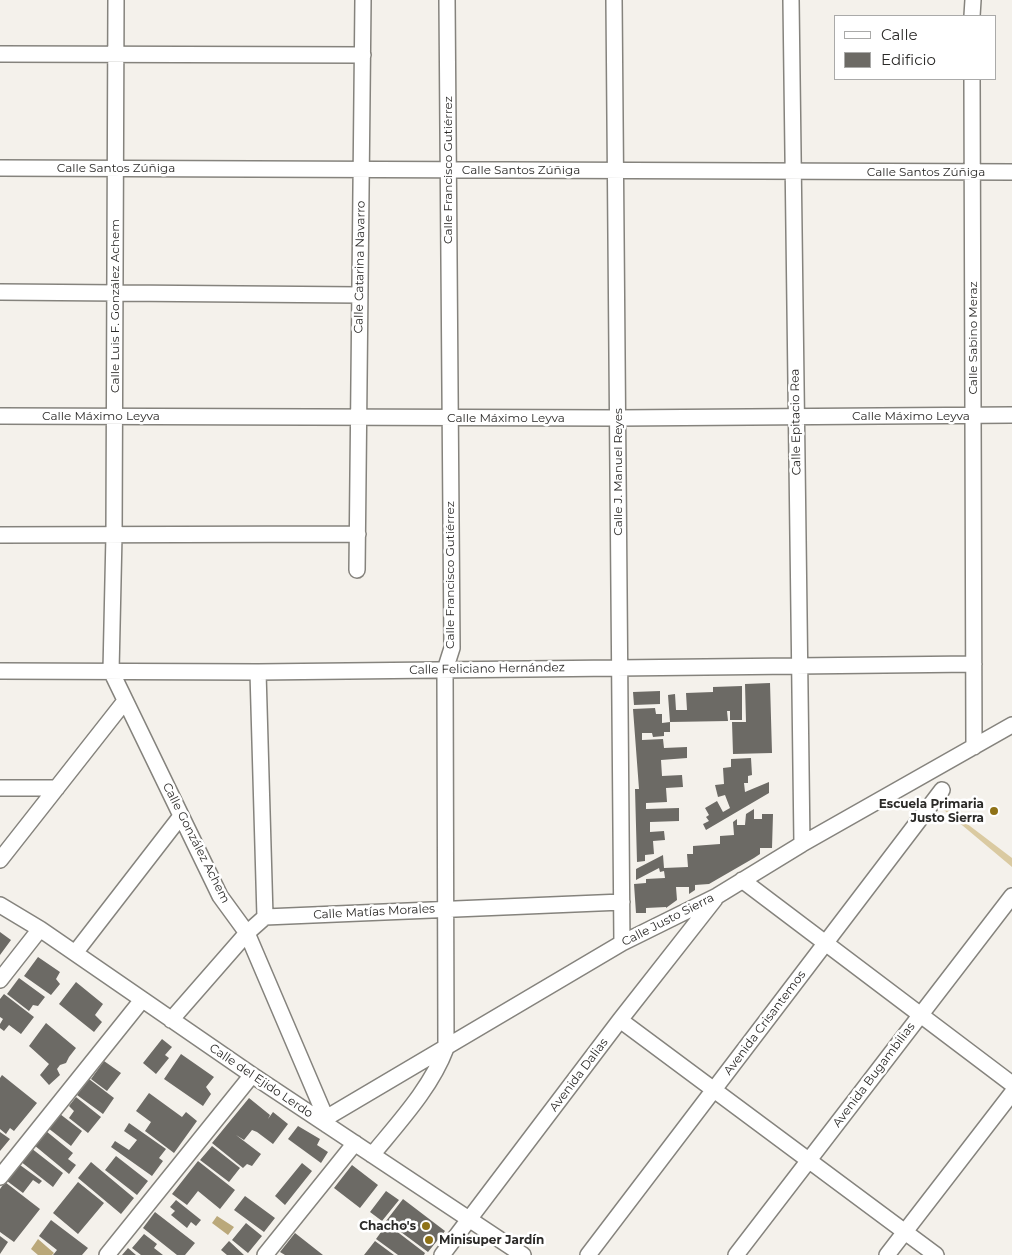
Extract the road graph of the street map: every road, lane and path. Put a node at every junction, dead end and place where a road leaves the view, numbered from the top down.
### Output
1 (116, 0) edge
2 (363, 0) edge
3 (447, 0) edge
4 (614, 0) edge
5 (791, 0) edge
6 (972, 0) edge
7 (972, 15) edge
8 (0, 54) edge
9 (115, 54) junction
10 (363, 55) junction
11 (972, 80) edge
12 (0, 168) edge
13 (115, 168) junction
14 (361, 169) junction
15 (448, 170) junction
16 (616, 170) junction
17 (793, 171) junction
18 (972, 172) junction
19 (1012, 172) edge
20 (0, 292) edge
21 (115, 293) junction
22 (360, 295) junction
23 (973, 415) junction
24 (1012, 415) edge
25 (0, 416) edge
26 (115, 416) junction
27 (796, 416) junction
28 (359, 417) junction
29 (450, 418) junction
30 (618, 418) junction
31 (358, 534) junction
32 (0, 535) edge
33 (114, 535) junction
34 (357, 570) dead end
35 (974, 664) junction
36 (799, 666) junction
37 (620, 668) junction
38 (445, 670) junction
39 (0, 671) edge
40 (111, 671) junction
41 (258, 672) junction
42 (125, 701) junction
43 (1012, 725) edge
44 (974, 747) junction
45 (0, 788) edge
46 (57, 788) junction
47 (942, 790) dead end
48 (181, 816) junction
49 (802, 844) junction
50 (0, 860) edge
51 (742, 880) junction
52 (717, 896) junction
53 (1012, 896) edge
54 (622, 902) junction
55 (0, 904) edge
56 (446, 908) junction
57 (265, 917) junction
58 (40, 930) junction
59 (247, 933) junction
60 (826, 942) junction
61 (622, 943) junction
62 (75, 953) junction
63 (0, 980) edge
64 (142, 1000) junction
65 (921, 1015) junction
66 (171, 1020) junction
67 (620, 1020) junction
68 (446, 1048) junction
69 (252, 1075) junction
70 (1012, 1084) edge
71 (714, 1089) junction
72 (1012, 1093) edge
73 (326, 1121) junction
74 (356, 1143) junction
75 (372, 1155) junction
76 (810, 1159) junction
77 (0, 1178) edge
78 (470, 1220) junction
79 (905, 1232) junction
80 (107, 1255) edge
81 (265, 1255) edge
82 (442, 1255) edge
83 (523, 1255) edge
84 (588, 1255) edge
85 (736, 1255) edge
86 (887, 1255) edge
87 (936, 1255) edge

1 - 9 street, Calle Luis F. González Achem
2 - 10 street, Calle Catarina Navarro
3 - 15 street, Calle Francisco Gutiérrez
4 - 16 street, Calle J. Manuel Reyes
5 - 17 street, Calle Epitacio Rea
6 - 7 street
8 - 9 street
9 - 10 street
9 - 13 street, Calle Luis F. González Achem
10 - 14 street, Calle Catarina Navarro
11 - 18 street, Calle Sabino Meraz
12 - 13 street, Calle Santos Zúñiga
13 - 14 street, Calle Santos Zúñiga
13 - 21 street, Calle Luis F. González Achem
14 - 15 street, Calle Santos Zúñiga
14 - 22 street, Calle Catarina Navarro
15 - 16 street, Calle Santos Zúñiga
15 - 29 street, Calle Francisco Gutiérrez
16 - 17 street, Calle Santos Zúñiga
16 - 30 street, Calle J. Manuel Reyes
17 - 18 street, Calle Santos Zúñiga
17 - 27 street, Calle Epitacio Rea
18 - 19 street, Calle Santos Zúñiga
18 - 23 street, Calle Sabino Meraz
20 - 21 street
21 - 22 street
21 - 26 street, Calle Luis F. González Achem
22 - 28 street, Calle Catarina Navarro
23 - 24 street, Calle Máximo Leyva
23 - 27 street, Calle Máximo Leyva
23 - 35 street, Calle Sabino Meraz
25 - 26 street, Calle Máximo Leyva
26 - 28 street, Calle Máximo Leyva
26 - 33 street, Calle Luis F. González Achem
27 - 30 street, Calle Máximo Leyva
27 - 36 street, Calle Epitacio Rea
28 - 29 street, Calle Máximo Leyva
28 - 31 street, Calle Catarina Navarro
29 - 30 street, Calle Máximo Leyva
29 - 38 street, Calle Francisco Gutiérrez
30 - 37 street, Calle J. Manuel Reyes
31 - 33 street
31 - 34 street, Calle Catarina Navarro
32 - 33 street
33 - 40 street, Calle Luis F. González Achem
35 - 36 street, Calle Feliciano Hernández
35 - 44 street, Calle Sabino Meraz
36 - 37 street, Calle Feliciano Hernández
36 - 49 street, Calle Epitacio Rea
37 - 38 street, Calle Feliciano Hernández
37 - 54 street, Calle J. Manuel Reyes
38 - 41 street, Calle Feliciano Hernández
38 - 56 street, Calle Francisco Gutiérrez
39 - 40 street, Calle Feliciano Hernández
40 - 41 street, Calle Feliciano Hernández
40 - 42 street, Calle González Achem
41 - 57 street
42 - 46 street
42 - 48 street, Calle González Achem
43 - 44 street, Calle Justo Sierra
44 - 49 street, Calle Justo Sierra
45 - 46 street
46 - 50 street
47 - 60 street, Avenida Crisantemos
48 - 59 street, Calle González Achem
48 - 62 street
49 - 51 street, Calle Justo Sierra
51 - 52 street, Calle Justo Sierra
51 - 60 street
52 - 61 street, Calle Justo Sierra
52 - 67 street, Avenida Dalias
53 - 65 street, Avenida Bugambilias
54 - 56 street, Calle Matías Morales
54 - 61 street, Calle J. Manuel Reyes
55 - 58 street, Calle del Ejido Lerdo
56 - 57 street, Calle Matías Morales
56 - 68 street, Calle Francisco Gutiérrez
57 - 59 street
58 - 62 street, Calle del Ejido Lerdo
58 - 63 street
59 - 66 street
59 - 73 street, Calle González Achem
60 - 65 street
60 - 71 street, Avenida Crisantemos
61 - 68 street, Calle Justo Sierra
62 - 64 street, Calle del Ejido Lerdo
64 - 66 street, Calle del Ejido Lerdo
64 - 77 street
65 - 70 street
65 - 76 street, Avenida Bugambilias
66 - 69 street, Calle del Ejido Lerdo
67 - 71 street
67 - 78 street, Avenida Dalias
68 - 73 street, Calle Justo Sierra
68 - 75 street, Calle Francisco Gutiérrez
69 - 73 street, Calle del Ejido Lerdo
69 - 80 street
71 - 76 street
71 - 84 street, Avenida Crisantemos
72 - 79 street
73 - 74 street, Calle del Ejido Lerdo
74 - 75 street, Calle del Ejido Lerdo
74 - 81 street
75 - 78 street, Calle del Ejido Lerdo
76 - 79 street
76 - 85 street, Avenida Bugambilias
78 - 82 street, Avenida Dalias
78 - 83 street, Calle del Ejido Lerdo
79 - 86 street
79 - 87 street

